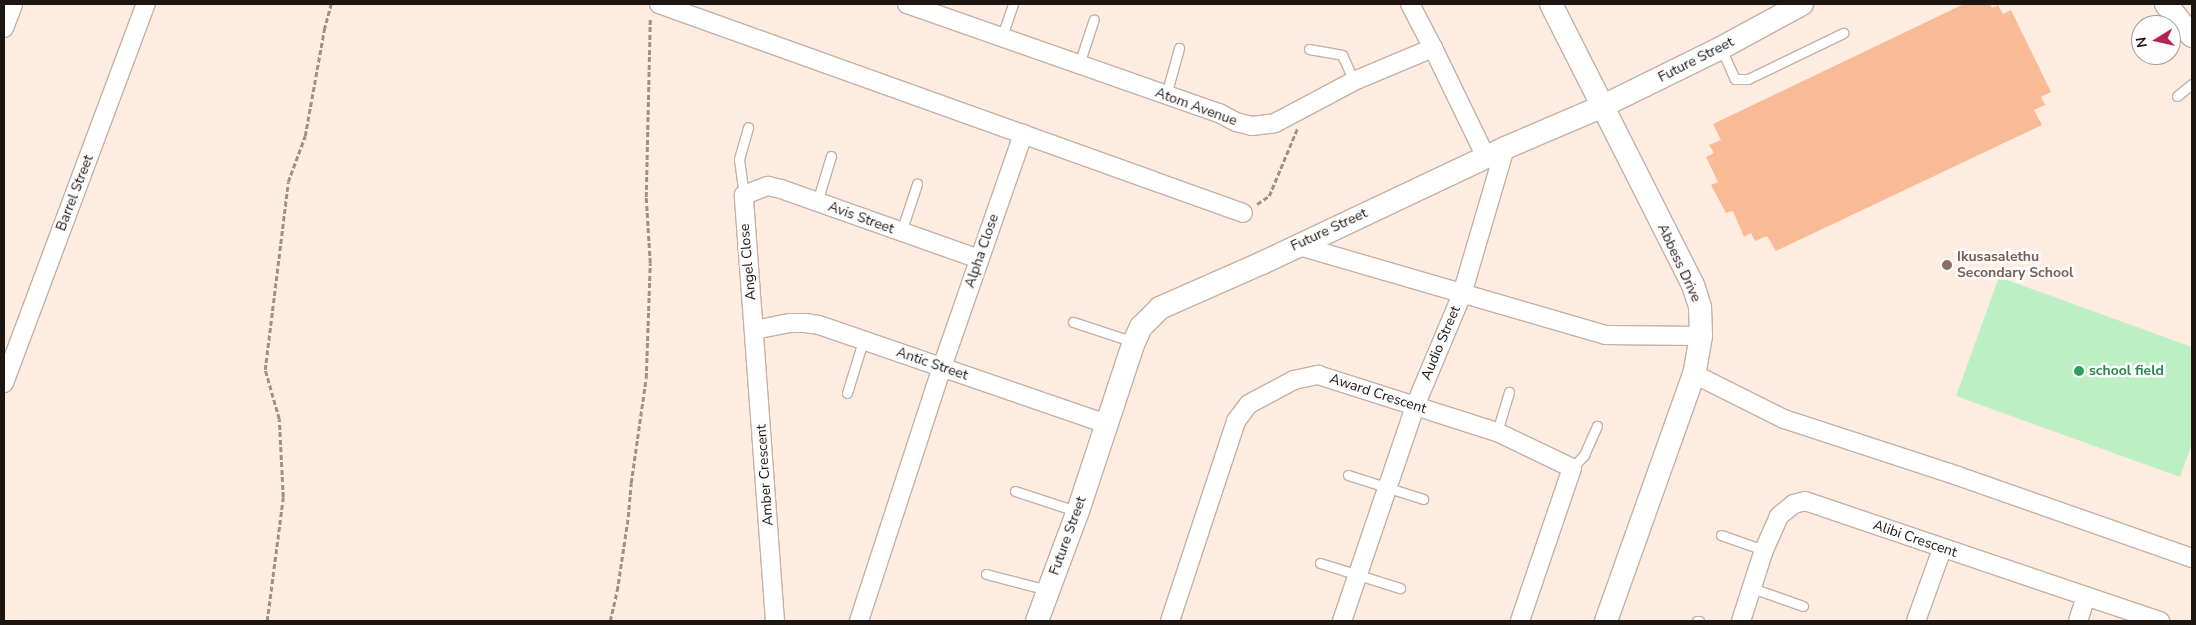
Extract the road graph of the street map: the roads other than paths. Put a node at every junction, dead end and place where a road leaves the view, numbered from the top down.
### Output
1 (13, 4) edge
2 (146, 4) edge
3 (1013, 4) edge
4 (1410, 4) edge
5 (1551, 4) edge
6 (1800, 4) edge
7 (2166, 4) edge
8 (914, 5) edge
9 (654, 8) edge
10 (1094, 19) dead end
11 (4, 28) edge
12 (1843, 34) dead end
13 (1002, 36) junction
14 (2192, 36) edge
15 (1179, 48) dead end
16 (1433, 48) junction
17 (1721, 48) junction
18 (1309, 49) dead end
19 (1079, 64) junction
20 (1354, 81) junction
21 (2192, 84) edge
22 (1166, 95) junction
23 (2177, 96) dead end
24 (1601, 107) junction
25 (748, 127) dead end
26 (1023, 134) junction
27 (1496, 152) junction
28 (831, 156) dead end
29 (917, 184) dead end
30 (744, 195) junction
31 (817, 202) junction
32 (1244, 213) road end
33 (901, 232) junction
34 (1296, 245) junction
35 (979, 259) junction
36 (1462, 294) junction
37 (1073, 322) dead end
38 (754, 330) junction
39 (1701, 336) junction
40 (863, 341) junction
41 (1134, 342) junction
42 (942, 367) junction
43 (1694, 374) junction
44 (4, 383) edge
45 (1509, 392) dead end
46 (847, 393) dead end
47 (1415, 406) junction
48 (1107, 424) junction
49 (1597, 426) dead end
50 (1497, 432) junction
51 (1572, 468) junction
52 (1348, 475) dead end
53 (1387, 488) junction
54 (1015, 491) dead end
55 (1422, 499) dead end
56 (1078, 511) junction
57 (1721, 535) dead end
58 (1942, 548) junction
59 (1764, 550) junction
60 (2192, 558) edge
61 (1320, 563) dead end
62 (986, 574) dead end
63 (1358, 575) junction
64 (1400, 588) dead end
65 (1752, 588) junction
66 (1048, 590) junction
67 (2086, 596) junction
68 (1803, 606) dead end
69 (775, 621) edge
70 (859, 621) edge
71 (1037, 621) edge
72 (1170, 621) edge
73 (1342, 621) edge
74 (1520, 621) edge
75 (1606, 621) edge
76 (1741, 621) edge
77 (1916, 621) edge
78 (2078, 621) edge
79 (2160, 621) edge

1 - 11 street
2 - 44 street, Barrel Street
3 - 13 lane
4 - 16 street
5 - 24 street, Abbess Drive
6 - 17 street, Future Street
7 - 14 street
8 - 13 street, Atom Avenue
9 - 26 street
10 - 19 lane
12 - 17 lane
13 - 19 street, Atom Avenue
15 - 22 lane
16 - 20 street, Atom Avenue
16 - 27 street
17 - 24 street, Future Street
18 - 20 lane
19 - 22 street, Atom Avenue
20 - 22 street, Atom Avenue
21 - 23 lane
24 - 27 street, Future Street
24 - 39 street, Abbess Drive
25 - 30 lane
26 - 32 street
26 - 35 street, Alpha Close
27 - 34 street, Future Street
27 - 36 street, Audio Street
28 - 31 lane
29 - 33 lane
30 - 31 street, Avis Street
30 - 38 street, Angel Close
31 - 33 street, Avis Street
33 - 35 street, Avis Street
34 - 36 street
34 - 41 street, Future Street
35 - 42 street, Alpha Close
36 - 39 street
36 - 47 street, Audio Street
37 - 41 lane
38 - 40 street, Antic Street
38 - 69 street, Amber Crescent
39 - 43 street, Abbess Drive
40 - 42 street, Antic Street
40 - 46 lane
41 - 48 street, Future Street
42 - 48 street, Antic Street
42 - 70 street
43 - 60 street
43 - 75 street, Abbess Drive
45 - 50 lane
47 - 50 street, Award Crescent
47 - 53 street, Audio Street
47 - 72 street, Award Crescent
48 - 56 street, Future Street
49 - 51 lane
50 - 51 street, Award Crescent
51 - 74 street
52 - 53 lane
53 - 55 lane
53 - 63 street, Audio Street
54 - 56 lane
56 - 66 street, Future Street
57 - 59 lane
58 - 59 street, Alibi Crescent
58 - 67 street, Alibi Crescent
58 - 77 street
59 - 65 street, Alibi Crescent
61 - 63 lane
62 - 66 lane
63 - 64 lane
63 - 73 street, Audio Street
65 - 68 lane
65 - 76 street, Alibi Crescent
66 - 71 street, Future Street
67 - 78 street
67 - 79 street, Alibi Crescent

